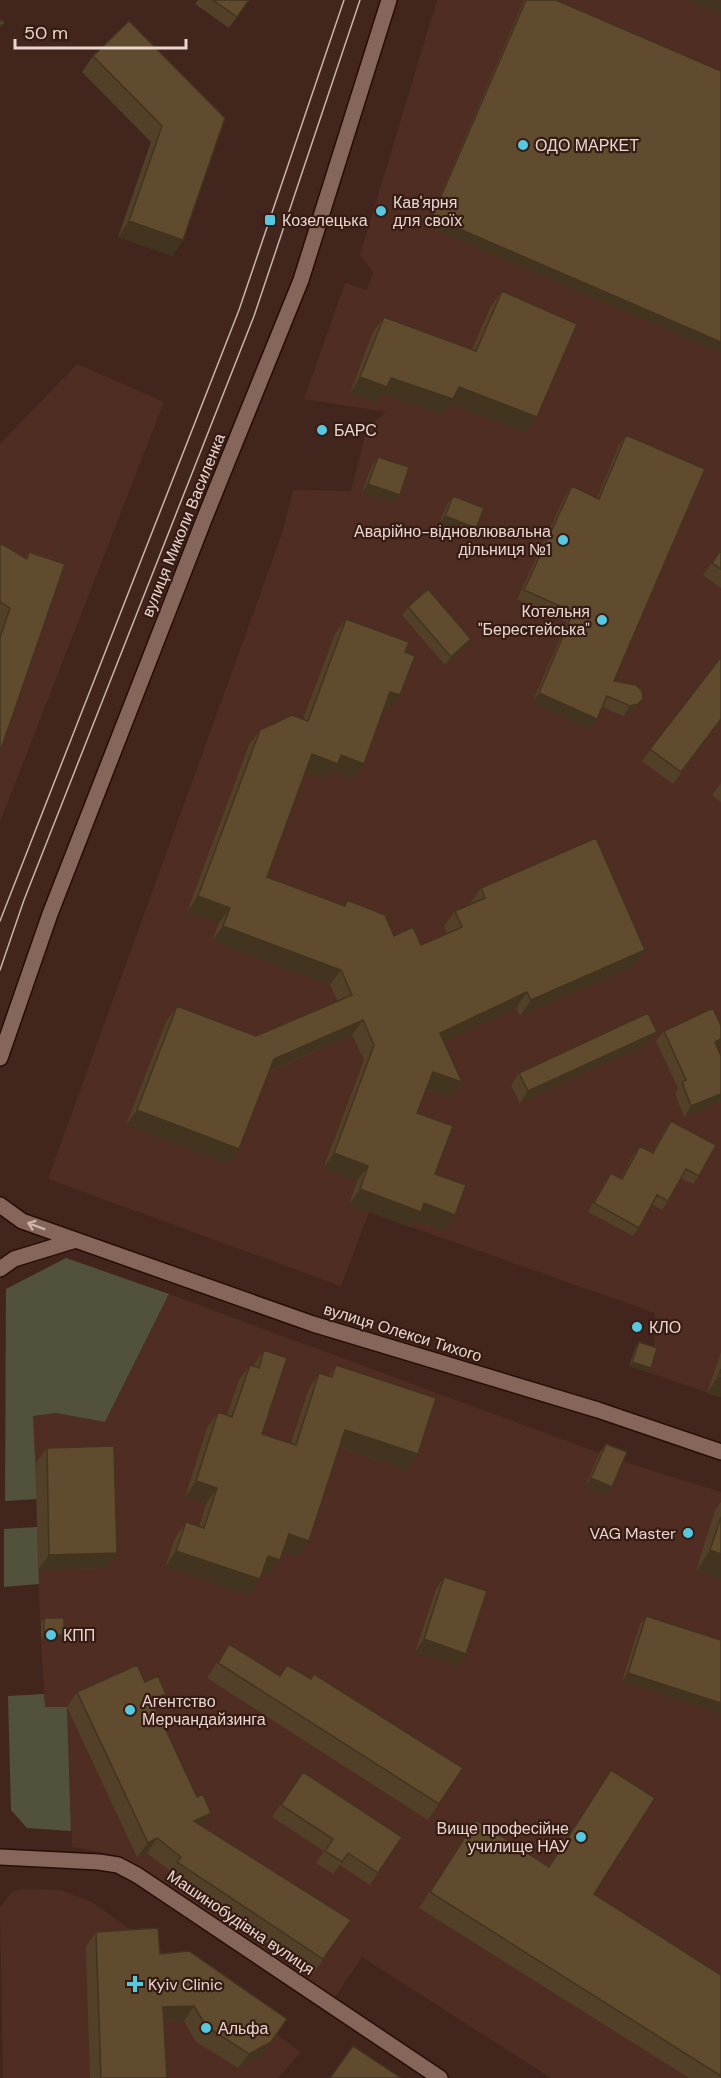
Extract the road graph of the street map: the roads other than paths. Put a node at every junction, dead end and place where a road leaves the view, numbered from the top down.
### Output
1 (389, 0) edge
2 (0, 1058) edge
3 (0, 1205) edge
4 (76, 1240) junction
5 (0, 1269) edge
6 (721, 1452) edge
7 (0, 1857) edge
8 (440, 2078) edge

1 - 2 street, вулиця Миколи Василенка
4 -> 3 street, вулиця Олекси Тихого
4 - 5 street
4 - 6 street, вулиця Олекси Тихого
7 - 8 street, Машинобудівна вулиця

